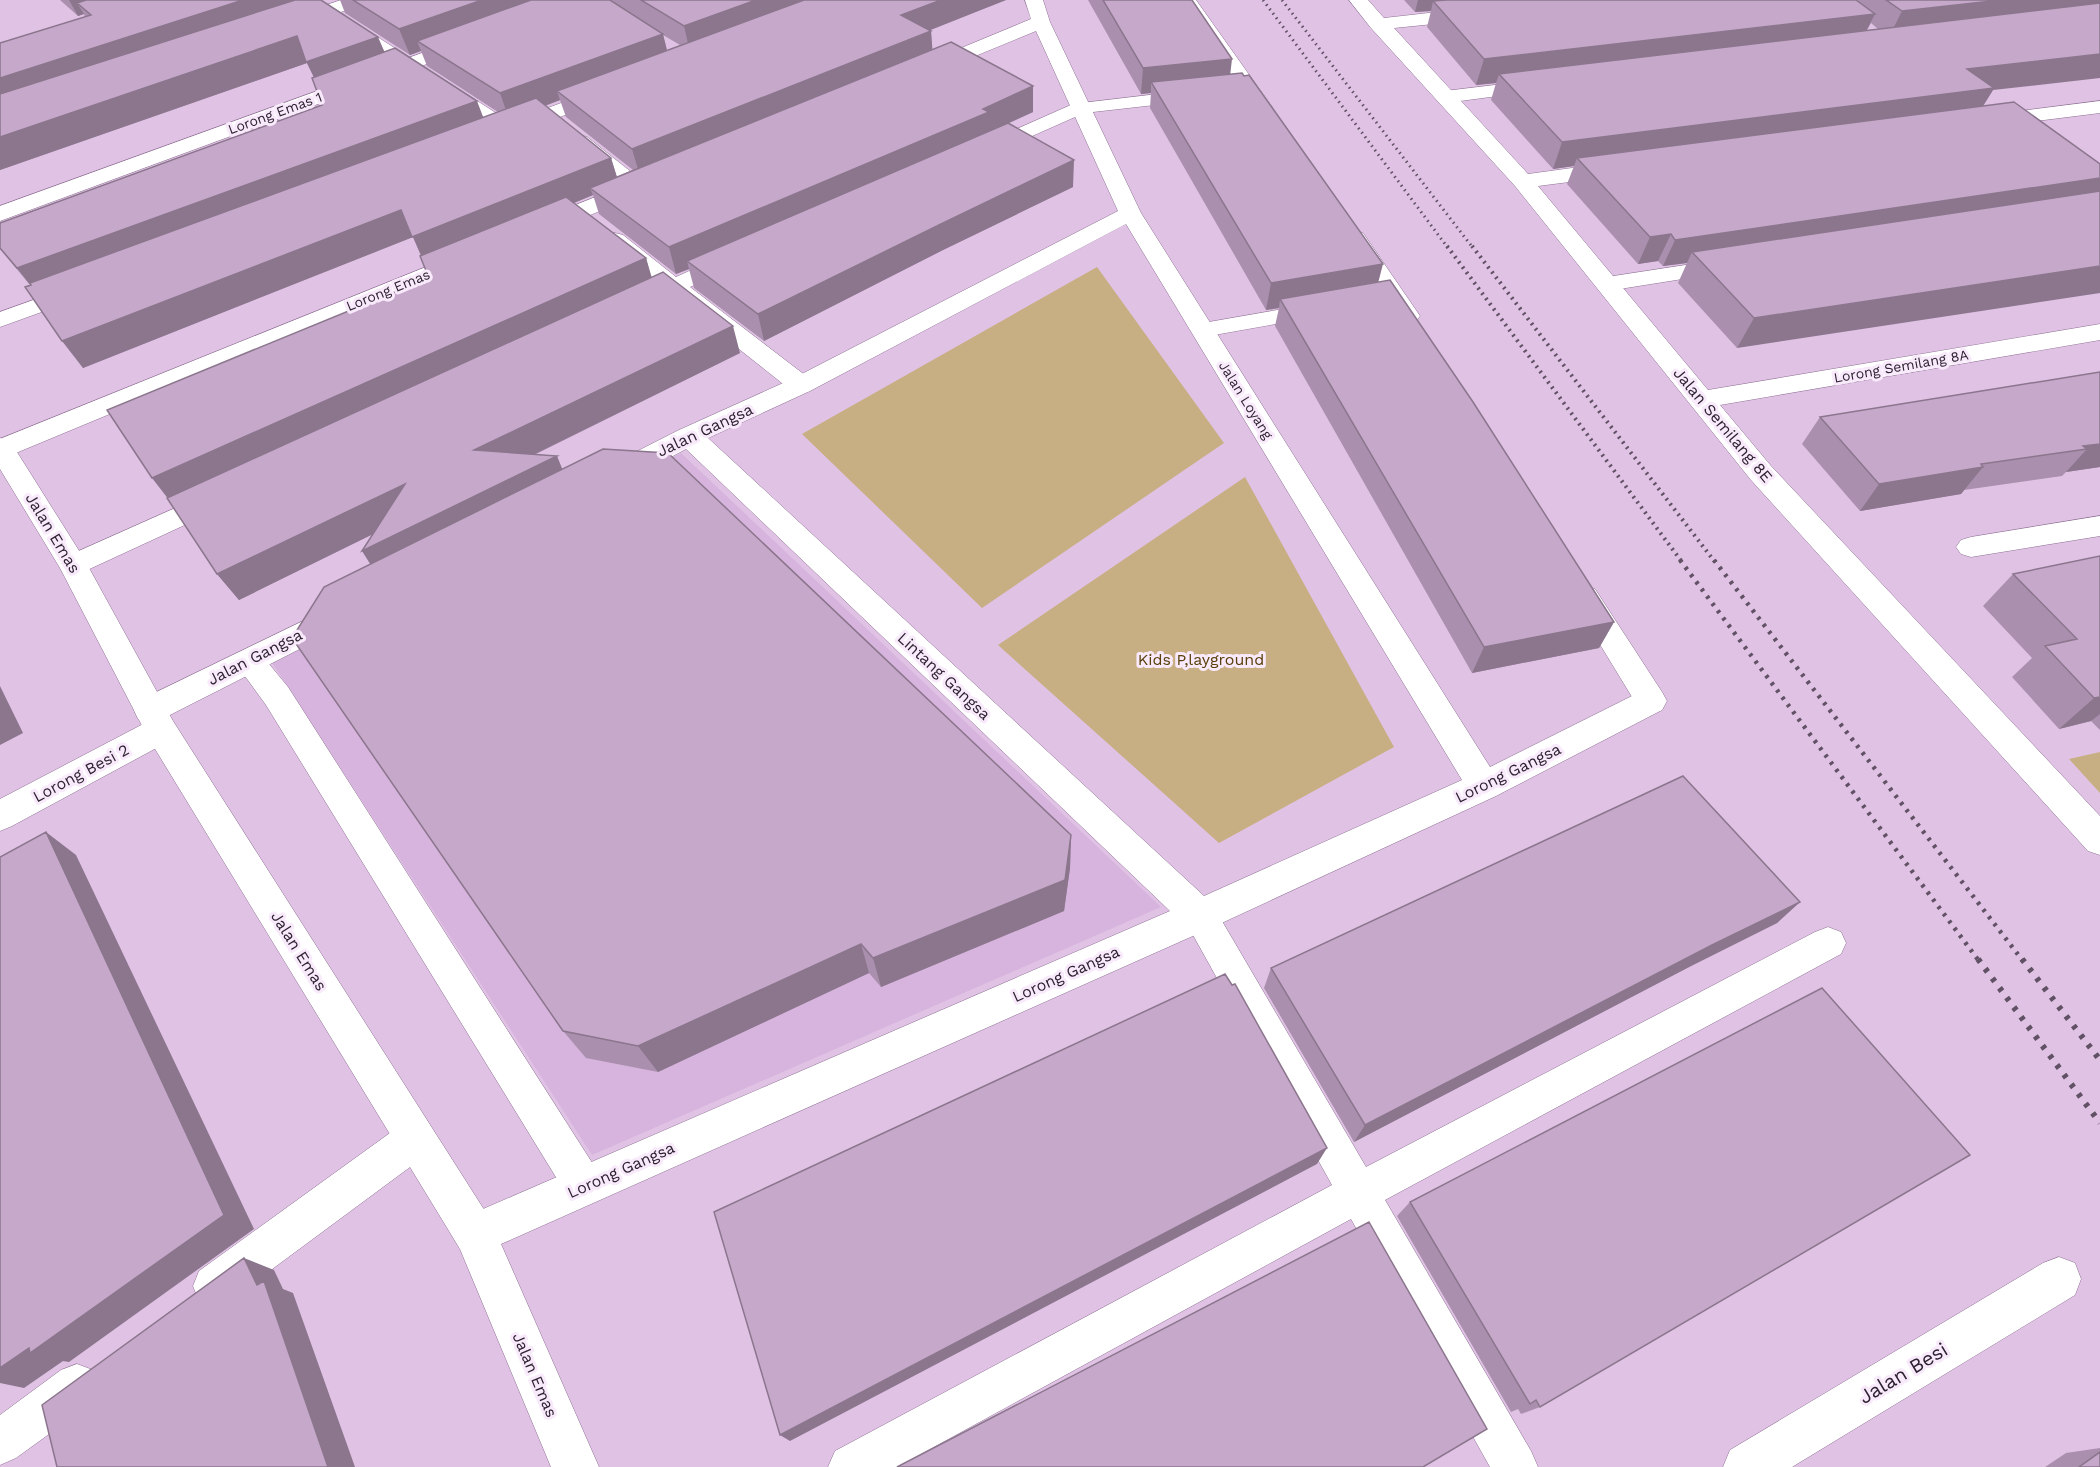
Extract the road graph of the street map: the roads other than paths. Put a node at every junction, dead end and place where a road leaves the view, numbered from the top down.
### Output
1 (310, 0) edge
2 (358, 0) edge
3 (1187, 0) edge
4 (1358, 0) edge
5 (326, 11) junction
6 (1038, 11) edge
7 (1496, 11) edge
8 (1378, 24) junction
9 (281, 26) edge
10 (484, 37) edge
11 (406, 65) junction
12 (910, 75) edge
13 (1552, 84) edge
14 (624, 87) edge
15 (1231, 92) junction
16 (1445, 97) junction
17 (2100, 107) edge
18 (1080, 108) junction
19 (548, 115) junction
20 (2010, 118) junction
21 (1975, 123) edge
22 (1276, 128) edge
23 (508, 130) junction
24 (486, 138) edge
25 (2037, 138) edge
26 (970, 156) edge
27 (1642, 166) edge
28 (660, 178) edge
29 (1523, 181) junction
30 (638, 187) junction
31 (578, 212) junction
32 (1130, 213) junction
33 (0, 214) edge
34 (1343, 221) edge
35 (522, 234) edge
36 (489, 248) edge
37 (750, 252) edge
38 (1746, 263) edge
39 (99, 283) edge
40 (1607, 284) junction
41 (674, 286) junction
42 (1339, 306) edge
43 (620, 311) edge
44 (0, 320) edge
45 (1203, 330) junction
46 (2100, 332) edge
47 (1421, 337) edge
48 (801, 386) junction
49 (1702, 400) junction
50 (689, 436) junction
51 (1, 448) edge
52 (595, 485) edge
53 (234, 490) edge
54 (2100, 526) edge
55 (1971, 547) dead end
56 (73, 565) junction
57 (1574, 580) edge
58 (354, 608) edge
59 (249, 661) junction
60 (1651, 701) joint
61 (156, 720) junction
62 (1484, 786) junction
63 (0, 816) edge
64 (2100, 840) edge
65 (1200, 915) junction
66 (1828, 943) dead end
67 (415, 1139) junction
68 (584, 1186) junction
69 (1358, 1193) junction
70 (475, 1234) junction
71 (2060, 1279) dead end
72 (184, 1308) edge
73 (106, 1365) edge
74 (0, 1442) edge
75 (575, 1467) edge
76 (851, 1467) edge
77 (1515, 1467) edge
78 (1747, 1467) edge

1 - 5 lane
2 - 5 lane
3 - 15 lane
4 - 8 street, Jalan Semilang 8E
5 - 9 lane
5 - 11 lane
6 - 12 street
6 - 18 street, Jalan Loyang
7 - 8 street
8 - 16 street, Jalan Semilang 8E
10 - 11 street, Lorong Emas 1
11 - 23 lane
11 - 33 street, Lorong Emas 1
13 - 16 lane
14 - 19 lane
15 - 18 lane
15 - 22 lane
16 - 29 street, Jalan Semilang 8E
17 - 20 street
18 - 26 lane
18 - 32 street, Jalan Loyang
19 - 23 lane
19 - 30 lane
20 - 21 street
20 - 25 lane
23 - 24 lane
27 - 29 street
28 - 30 street
29 - 40 street, Jalan Semilang 8E
30 - 31 street
31 - 35 street
31 - 41 lane
32 - 45 street, Jalan Loyang
32 - 48 street, Jalan Gangsa
34 - 47 lane
36 - 51 street, Lorong Emas
37 - 41 lane
38 - 40 lane
39 - 44 lane
40 - 49 street, Jalan Semilang 8E
41 - 43 lane
41 - 48 lane
42 - 45 lane
45 - 62 street, Jalan Loyang
46 - 49 street, Lorong Semilang 8A
48 - 50 street, Jalan Gangsa
49 - 64 street, Jalan Semilang 8E
50 - 52 street, Jalan Gangsa
50 - 65 street, Lintang Gangsa
51 - 56 street, Jalan Emas
53 - 56 lane
54 - 55 street
56 - 61 street, Jalan Emas
57 - 60 lane
58 - 59 street, Jalan Gangsa
59 - 61 street, Jalan Gangsa
59 - 68 lane
60 - 62 street, Lorong Gangsa
61 - 63 street, Lorong Besi 2
61 - 67 street, Jalan Emas
62 - 65 street, Lorong Gangsa
65 - 68 street, Lorong Gangsa
65 - 69 lane
66 - 69 lane
67 - 70 street, Jalan Emas
67 - 72 lane
68 - 70 street, Lorong Gangsa
69 - 76 lane
69 - 77 lane
70 - 75 street, Jalan Emas
71 - 78 street, Jalan Besi
73 - 74 lane

